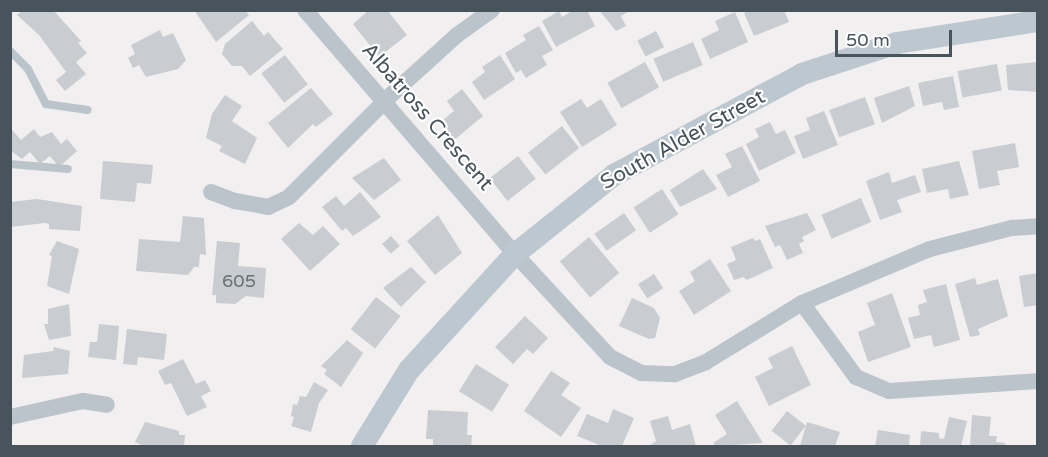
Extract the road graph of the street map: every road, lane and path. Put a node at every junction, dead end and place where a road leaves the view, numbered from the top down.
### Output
1 (305, 10) edge
2 (492, 10) edge
3 (1038, 21) edge
4 (10, 51) edge
5 (384, 102) junction
6 (88, 110) dead end
7 (10, 164) edge
8 (68, 169) dead end
9 (212, 192) dead end
10 (1038, 226) edge
11 (515, 254) junction
12 (802, 303) junction
13 (1038, 381) edge
14 (107, 405) dead end
15 (10, 417) edge
16 (362, 447) edge

1 - 5 street, Albatross Crescent
2 - 5 street
3 - 11 street, South Alder Street
4 - 6 lane
5 - 9 street
5 - 11 street, Albatross Crescent
7 - 8 lane
10 - 12 street, Albatross Crescent
11 - 12 street, Albatross Crescent
11 - 16 street, South Alder Street
12 - 13 street
14 - 15 street

